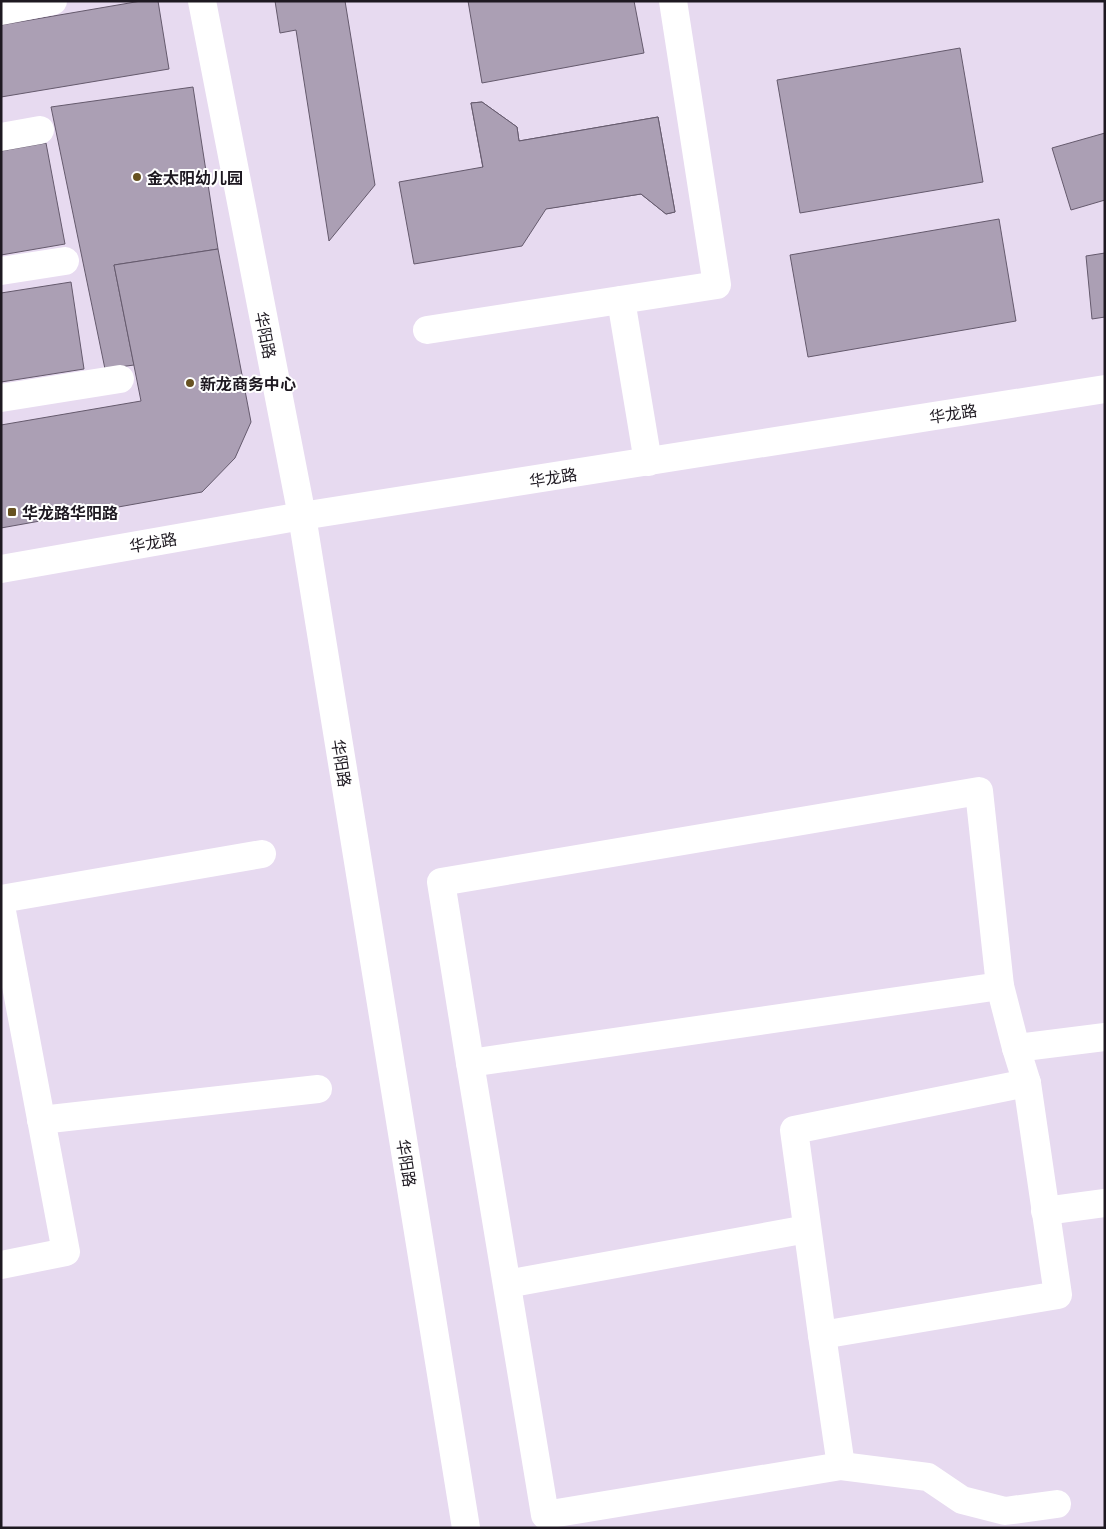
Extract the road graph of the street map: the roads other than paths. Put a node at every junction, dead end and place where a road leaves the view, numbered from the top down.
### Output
1 (53, 1) edge
2 (202, 1) edge
3 (673, 1) edge
4 (1, 11) edge
5 (40, 130) dead end
6 (1, 137) edge
7 (65, 261) dead end
8 (1, 271) edge
9 (621, 300) junction
10 (427, 330) dead end
11 (120, 379) dead end
12 (1105, 389) edge
13 (1, 398) edge
14 (648, 462) junction
15 (302, 516) junction
16 (1, 569) edge
17 (262, 854) dead end
18 (1, 899) edge
19 (1, 906) edge
20 (1000, 986) junction
21 (1105, 1037) edge
22 (1016, 1048) junction
23 (470, 1063) junction
24 (1026, 1084) junction
25 (318, 1089) dead end
26 (42, 1120) junction
27 (1105, 1203) edge
28 (1045, 1211) junction
29 (807, 1229) junction
30 (1, 1264) edge
31 (507, 1284) junction
32 (822, 1335) junction
33 (841, 1466) junction
34 (1057, 1504) dead end
35 (466, 1528) edge

1 - 4 street
2 - 15 street, 华阳路
3 - 9 street
5 - 6 street
7 - 8 street
9 - 10 street
9 - 14 street
11 - 13 street
12 - 14 street, 华龙路
14 - 15 street, 华龙路
15 - 16 street, 华龙路
15 - 35 street, 华阳路
17 - 18 street
19 - 26 street
20 - 22 street
20 - 23 street
20 - 23 street
21 - 22 street
22 - 24 street
23 - 31 street
24 - 28 street
24 - 29 street
25 - 26 street
26 - 30 street
27 - 28 street
28 - 32 street
29 - 31 street
29 - 32 street
31 - 33 street
32 - 33 street
33 - 34 street

